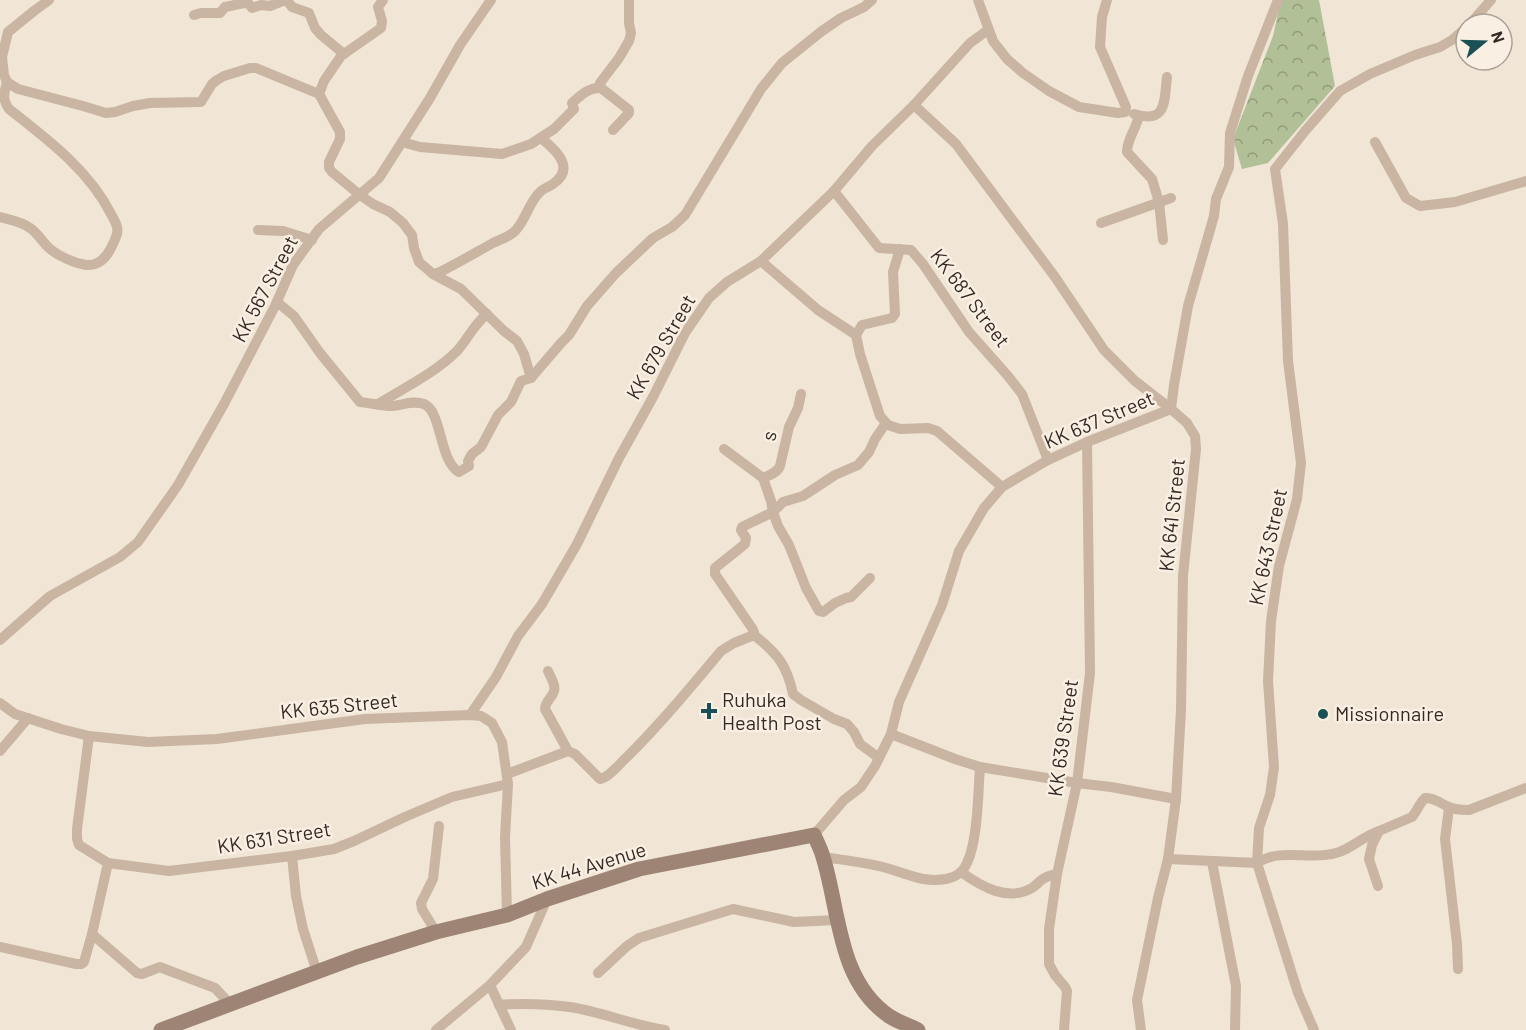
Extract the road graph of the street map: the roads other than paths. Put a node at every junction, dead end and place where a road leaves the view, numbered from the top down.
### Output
1 (49, 0) edge
2 (286, 0) edge
3 (383, 0) edge
4 (491, 0) edge
5 (629, 0) edge
6 (872, 0) edge
7 (978, 0) edge
8 (1107, 0) edge
9 (1278, 0) edge
10 (1491, 0) edge
11 (1480, 12) edge
12 (194, 15) dead end
13 (4, 30) edge
14 (988, 30) junction
15 (1454, 38) edge
16 (344, 54) junction
17 (1167, 77) dead end
18 (7, 82) junction
19 (601, 87) junction
20 (319, 94) junction
21 (914, 105) junction
22 (1122, 112) junction
23 (1139, 116) junction
24 (613, 130) dead end
25 (540, 138) junction
26 (402, 142) junction
27 (1375, 142) dead end
28 (1526, 181) edge
29 (834, 191) junction
30 (360, 195) junction
31 (1171, 198) dead end
32 (1159, 202) junction
33 (0, 217) edge
34 (1101, 223) dead end
35 (258, 230) dead end
36 (312, 240) junction
37 (1162, 240) dead end
38 (900, 249) junction
39 (761, 261) junction
40 (433, 274) junction
41 (277, 302) junction
42 (487, 314) junction
43 (856, 335) junction
44 (531, 378) junction
45 (801, 394) dead end
46 (378, 404) junction
47 (1171, 409) junction
48 (886, 423) junction
49 (1087, 442) junction
50 (724, 449) dead end
51 (1048, 460) junction
52 (763, 478) junction
53 (1002, 487) junction
54 (773, 512) junction
55 (870, 578) dead end
56 (754, 635) junction
57 (0, 640) edge
58 (548, 670) dead end
59 (0, 703) edge
60 (470, 715) junction
61 (28, 718) junction
62 (891, 734) junction
63 (89, 736) junction
64 (0, 751) edge
65 (568, 751) junction
66 (879, 758) junction
67 (980, 767) junction
68 (507, 779) junction
69 (1077, 783) junction
70 (1526, 788) edge
71 (1176, 799) junction
72 (1449, 808) junction
73 (439, 826) dead end
74 (1379, 831) junction
75 (814, 835) junction
76 (292, 856) junction
77 (823, 857) junction
78 (1168, 859) junction
79 (1212, 862) junction
80 (108, 863) junction
81 (1257, 863) junction
82 (961, 872) junction
83 (1057, 874) junction
84 (1378, 886) dead end
85 (547, 899) junction
86 (507, 915) junction
87 (837, 920) junction
88 (436, 932) junction
89 (92, 934) junction
90 (0, 947) edge
91 (1458, 969) dead end
92 (317, 972) junction
93 (598, 973) dead end
94 (490, 985) junction
95 (230, 1004) junction
96 (500, 1005) junction
97 (161, 1030) edge
98 (436, 1030) edge
99 (511, 1030) edge
100 (665, 1030) edge
101 (918, 1030) edge
102 (1064, 1030) edge
103 (1141, 1030) edge
104 (1235, 1030) edge
105 (1314, 1030) edge

1 - 13 street
2 - 12 street
2 - 16 street
3 - 16 street
4 - 26 street, KK 567 Street
5 - 19 street
6 - 44 street
7 - 14 street
8 - 22 street
9 - 47 street, KK 637 Street
10 - 11 street
13 - 18 street
14 - 21 street, KK 679 Street
14 - 22 street
15 - 81 street, KK 643 Street
16 - 20 street
17 - 23 street
18 - 20 street
18 - 33 street
19 - 24 street
19 - 25 street
20 - 30 street
21 - 29 street, KK 679 Street
21 - 47 street, KK 641 Street
22 - 23 street
23 - 32 street
25 - 26 street
25 - 40 street
26 - 30 street, KK 567 Street
27 - 28 street
29 - 38 street, KK 687 Street
29 - 39 street, KK 679 Street
30 - 36 street, KK 567 Street
30 - 40 street
31 - 32 street
32 - 34 street
32 - 37 street
35 - 36 street
36 - 41 street, KK 567 Street
38 - 43 street
38 - 51 street, KK 687 Street
39 - 43 street
39 - 60 street, KK 679 Street
40 - 42 street
41 - 46 street
41 - 57 street, KK 567 Street
42 - 44 street
42 - 46 street
43 - 48 street
44 - 46 street
45 - 52 street, s
47 - 49 street, KK 637 Street
47 - 71 street, KK 641 Street
48 - 53 street
48 - 54 street
49 - 51 street, KK 637 Street
49 - 69 street, KK 639 Street
50 - 52 street
51 - 53 street, KK 637 Street
52 - 54 street
53 - 62 street, KK 637 Street
54 - 55 street
54 - 56 street
56 - 65 street
56 - 66 street
58 - 65 street
59 - 61 street, KK 635 Street
60 - 63 street, KK 635 Street
60 - 68 street
61 - 63 street, KK 635 Street
61 - 64 street
62 - 66 street, KK 637 Street
62 - 67 street
63 - 80 street, KK 631 Street
65 - 68 street, KK 631 Street
66 - 75 street, KK 637 Street
67 - 69 street
67 - 82 street
68 - 76 street, KK 631 Street
68 - 86 street
69 - 71 street
69 - 83 street, KK 639 Street
70 - 72 street
71 - 78 street, KK 641 Street
72 - 74 street
72 - 91 street
73 - 88 street
74 - 81 street
74 - 84 street
75 - 77 main road
75 - 85 main road, KK 44 Avenue
76 - 80 street, KK 631 Street
76 - 92 street
77 - 82 street
77 - 87 main road
78 - 79 street
78 - 103 street, KK 641 Street
79 - 81 street
79 - 104 street
80 - 89 street
81 - 105 street, KK 643 Street
82 - 83 street
83 - 102 street, KK 639 Street
85 - 86 main road, KK 44 Avenue
85 - 94 street
86 - 88 main road, KK 44 Avenue
87 - 93 street
87 - 101 main road
88 - 92 main road, KK 44 Avenue
89 - 90 street
89 - 95 street
92 - 95 main road, KK 44 Avenue
94 - 96 street
94 - 98 street
95 - 97 main road, KK 44 Avenue
96 - 99 street
96 - 100 street

